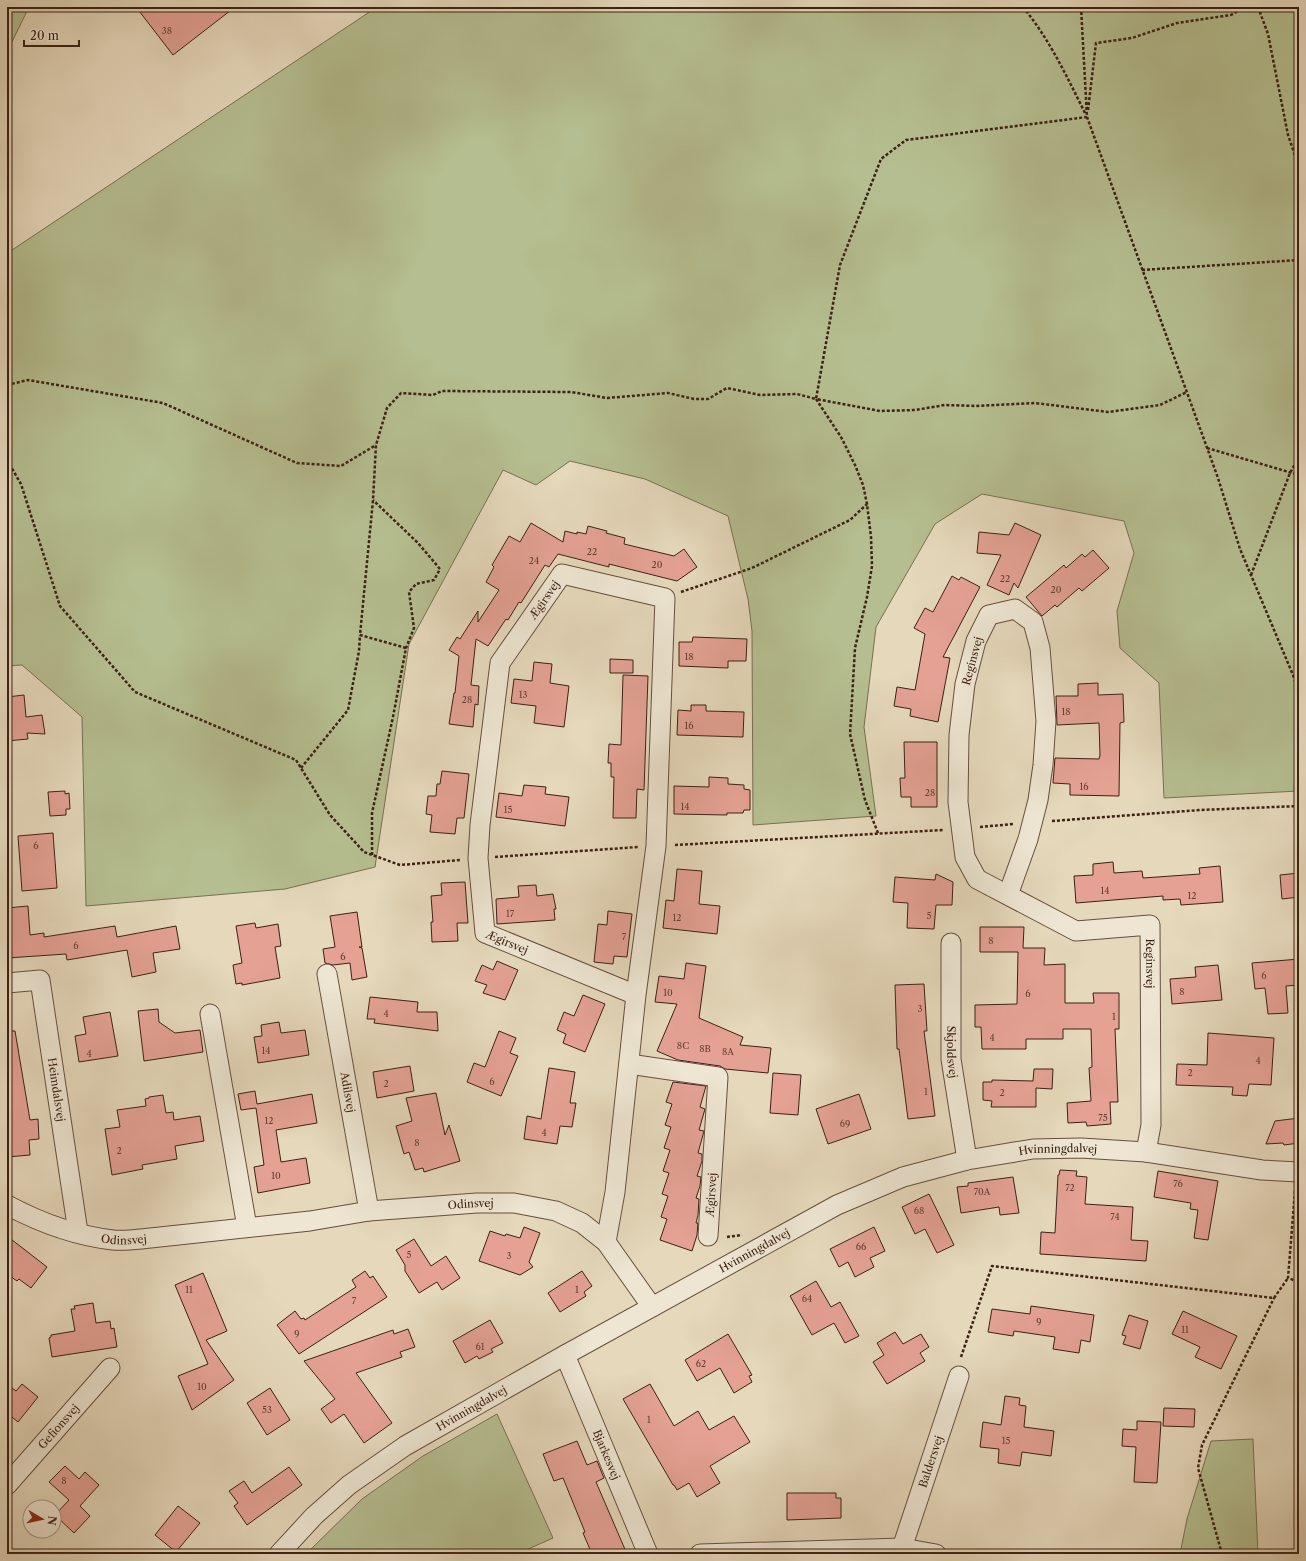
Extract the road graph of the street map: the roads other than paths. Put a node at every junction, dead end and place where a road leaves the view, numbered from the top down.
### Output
1 (1008, 895) junction
2 (951, 943) dead end
3 (326, 974) dead end
4 (7, 983) edge
5 (636, 995) junction
6 (210, 1014) dead end
7 (629, 1064) junction
8 (1146, 1152) junction
9 (967, 1160) junction
10 (1298, 1172) edge
11 (7, 1206) edge
12 (369, 1211) junction
13 (247, 1227) junction
14 (78, 1232) junction
15 (708, 1236) dead end
16 (606, 1242) junction
17 (652, 1308) junction
18 (566, 1355) junction
19 (110, 1368) dead end
20 (959, 1376) road end
21 (7, 1484) edge
22 (902, 1548) junction
23 (279, 1554) edge
24 (648, 1554) edge
25 (700, 1554) edge
26 (936, 1554) edge

1 - 1 street, Reginsvej
1 - 8 street, Reginsvej
2 - 9 street, Skjoldsvej
3 - 12 street, Adilsvej
4 - 14 street, Heimdalsvej
5 - 5 street, Ægirsvej
5 - 7 street
6 - 13 street
7 - 15 street, Ægirsvej
7 - 16 street
8 - 9 street, Hvinningdalvej
8 - 10 street, Hvinningdalvej
9 - 17 street, Hvinningdalvej
11 - 14 street, Odinsvej
12 - 13 street, Odinsvej
12 - 16 street, Odinsvej
13 - 14 street, Odinsvej
16 - 17 street, Odinsvej
17 - 18 street, Hvinningdalvej
18 - 23 street, Hvinningdalvej
18 - 24 street, Bjarkesvej
19 - 21 street, Gefionsvej
20 - 22 street, Baldersvej
22 - 25 street
22 - 26 street

